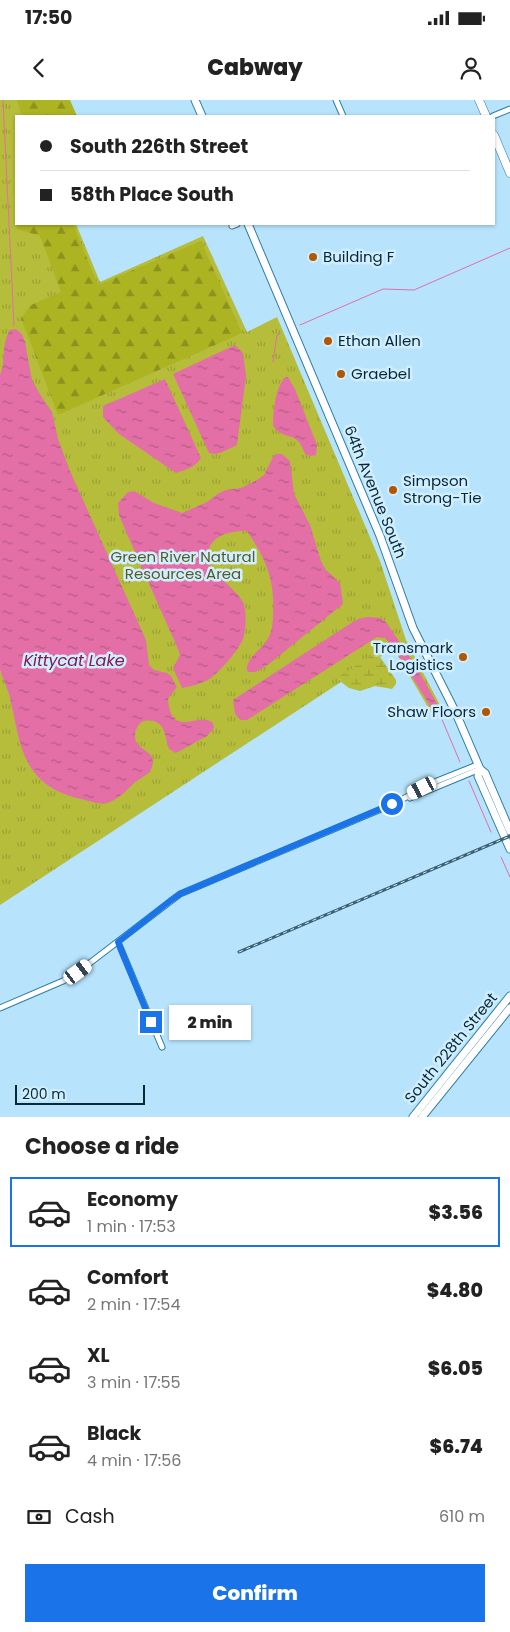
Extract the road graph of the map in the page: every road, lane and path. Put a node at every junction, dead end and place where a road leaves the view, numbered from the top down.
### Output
1 (195, 100) edge
2 (336, 100) edge
3 (479, 100) edge
4 (510, 109) edge
5 (202, 115) edge
6 (343, 115) edge
7 (486, 115) edge
8 (495, 115) edge
9 (495, 137) edge
10 (510, 172) edge
11 (248, 225) edge
12 (479, 767) junction
13 (510, 831) edge
14 (510, 849) edge
15 (118, 942) junction
16 (510, 996) edge
17 (0, 1008) edge
18 (510, 1008) edge
19 (162, 1047) dead end
20 (413, 1117) edge
21 (422, 1117) edge

1 - 5 street
2 - 6 street
3 - 7 main road
4 - 8 street
9 - 10 main road
11 - 12 street, 64th Avenue South
12 - 13 street, 64th Avenue South
12 - 14 street, 64th Avenue South
12 - 15 street
15 - 17 street
15 - 19 street
16 - 20 street, South 228th Street
18 - 21 street, South 228th Street

